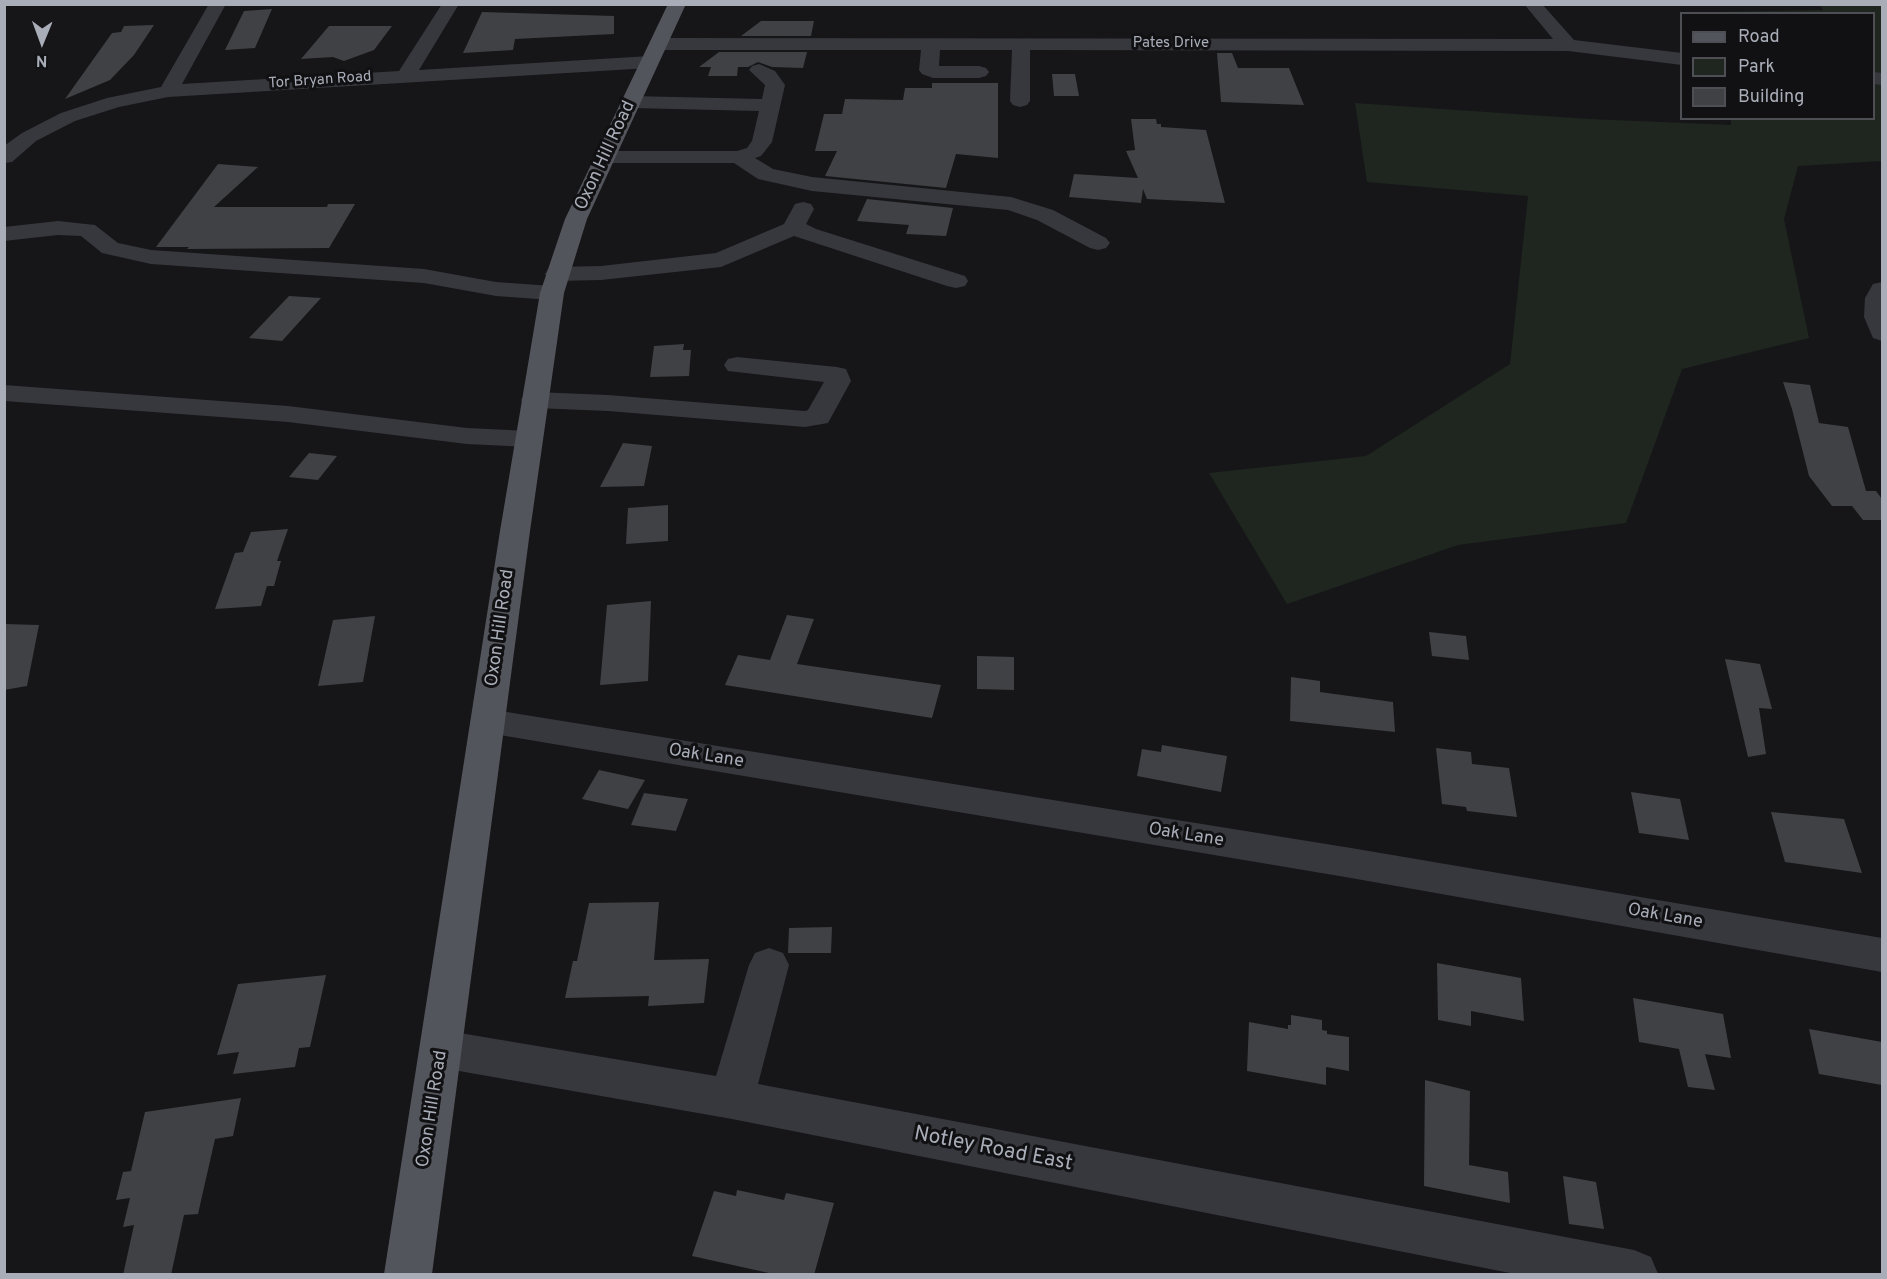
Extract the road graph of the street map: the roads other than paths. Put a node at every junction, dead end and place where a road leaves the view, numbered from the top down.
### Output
1 (218, 4) edge
2 (451, 4) edge
3 (678, 4) edge
4 (1532, 4) edge
5 (931, 43) junction
6 (1021, 44) junction
7 (1568, 45) junction
8 (655, 53) junction
9 (1680, 59) edge
10 (979, 72) dead end
11 (406, 76) junction
12 (759, 79) dead end
13 (168, 91) junction
14 (1020, 101) dead end
15 (632, 102) junction
16 (768, 114) junction
17 (688, 123) dead end
18 (4, 157) edge
19 (604, 157) junction
20 (738, 158) junction
21 (822, 185) junction
22 (795, 227) junction
23 (4, 234) edge
24 (1098, 243) dead end
25 (956, 281) dead end
26 (1882, 282) edge
27 (555, 284) junction
28 (1882, 333) edge
29 (737, 366) dead end
30 (4, 393) edge
31 (535, 400) junction
32 (529, 439) junction
33 (488, 722) junction
34 (1882, 955) edge
35 (769, 965) dead end
36 (442, 1049) junction
37 (732, 1099) junction
38 (408, 1275) edge
39 (1634, 1275) edge

1 - 13 street
2 - 11 street
3 - 8 main road, Oxon Hill Road
4 - 7 street
5 - 6 street, Pates Drive
5 - 8 street, Pates Drive
5 - 10 street
6 - 7 street, Pates Drive
6 - 14 street
7 - 9 street, Pates Drive
8 - 11 street, Tor Bryan Road
8 - 15 main road, Oxon Hill Road
11 - 13 street, Tor Bryan Road
12 - 16 street
13 - 18 street, Tor Bryan Road
15 - 16 street
15 - 19 main road, Oxon Hill Road
16 - 17 street
16 - 20 street
19 - 20 street
19 - 27 main road, Oxon Hill Road
20 - 21 street
21 - 22 street
21 - 24 street
22 - 25 street
22 - 27 street
23 - 27 street
26 - 28 street
27 - 31 main road, Oxon Hill Road
29 - 31 street
30 - 32 street
31 - 32 main road, Oxon Hill Road
32 - 33 main road, Oxon Hill Road
33 - 34 street, Oak Lane
33 - 36 main road, Oxon Hill Road
35 - 37 street
36 - 37 street, Notley Road East
36 - 38 main road, Oxon Hill Road
37 - 39 street, Notley Road East

